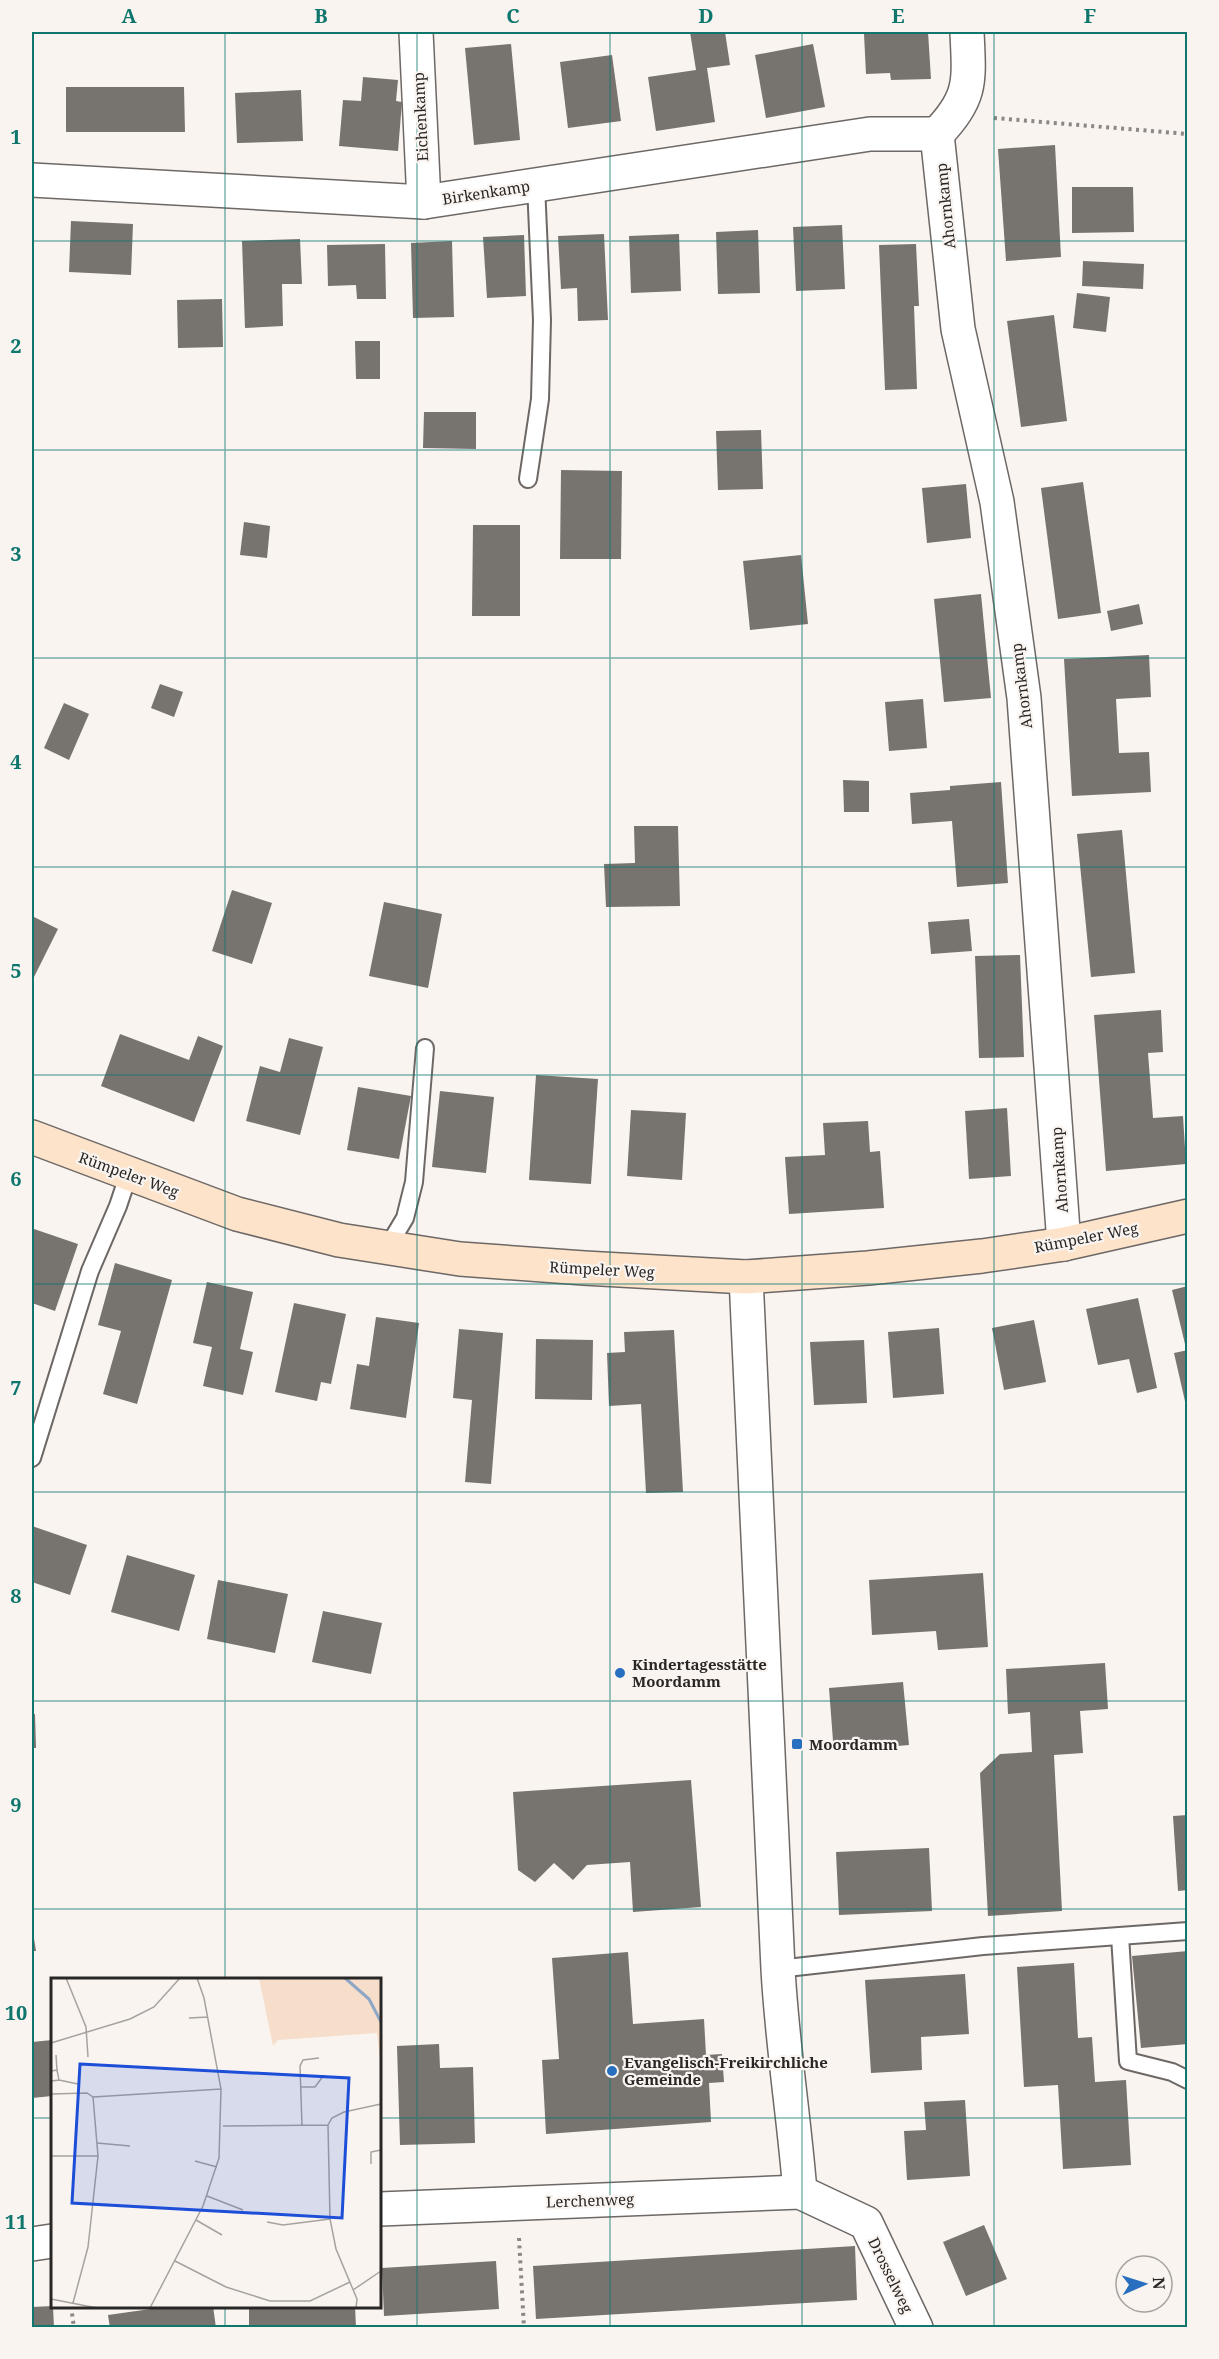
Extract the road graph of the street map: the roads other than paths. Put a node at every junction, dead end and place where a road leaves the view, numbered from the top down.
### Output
1 (416, 32) edge
2 (967, 32) edge
3 (946, 124) junction
4 (32, 180) edge
5 (537, 185) junction
6 (424, 201) junction
7 (528, 479) dead end
8 (425, 1048) dead end
9 (32, 1137) edge
10 (129, 1173) junction
11 (1188, 1216) edge
12 (1064, 1244) junction
13 (387, 1248) junction
14 (746, 1276) junction
15 (32, 1458) edge
16 (1188, 1931) edge
17 (1120, 1936) junction
18 (778, 1969) junction
19 (1188, 2080) edge
20 (800, 2192) junction
21 (381, 2210) edge
22 (51, 2241) edge
23 (32, 2244) edge
24 (916, 2328) edge

1 - 6 street, Eichenkamp
2 - 3 street
3 - 5 street, Birkenkamp
3 - 12 street, Ahornkamp
4 - 6 street, Birkenkamp
5 - 6 street, Birkenkamp
5 - 7 lane
8 - 13 lane
9 - 10 street, Rümpeler Weg
10 - 13 street, Rümpeler Weg
10 - 15 lane
11 - 12 street, Rümpeler Weg
12 - 14 street, Rümpeler Weg
13 - 14 street, Rümpeler Weg
14 - 18 street
16 - 17 lane
17 - 18 lane
17 - 19 lane
18 - 20 street
20 - 21 street, Lerchenweg
20 - 24 street, Drosselweg
22 - 23 street

